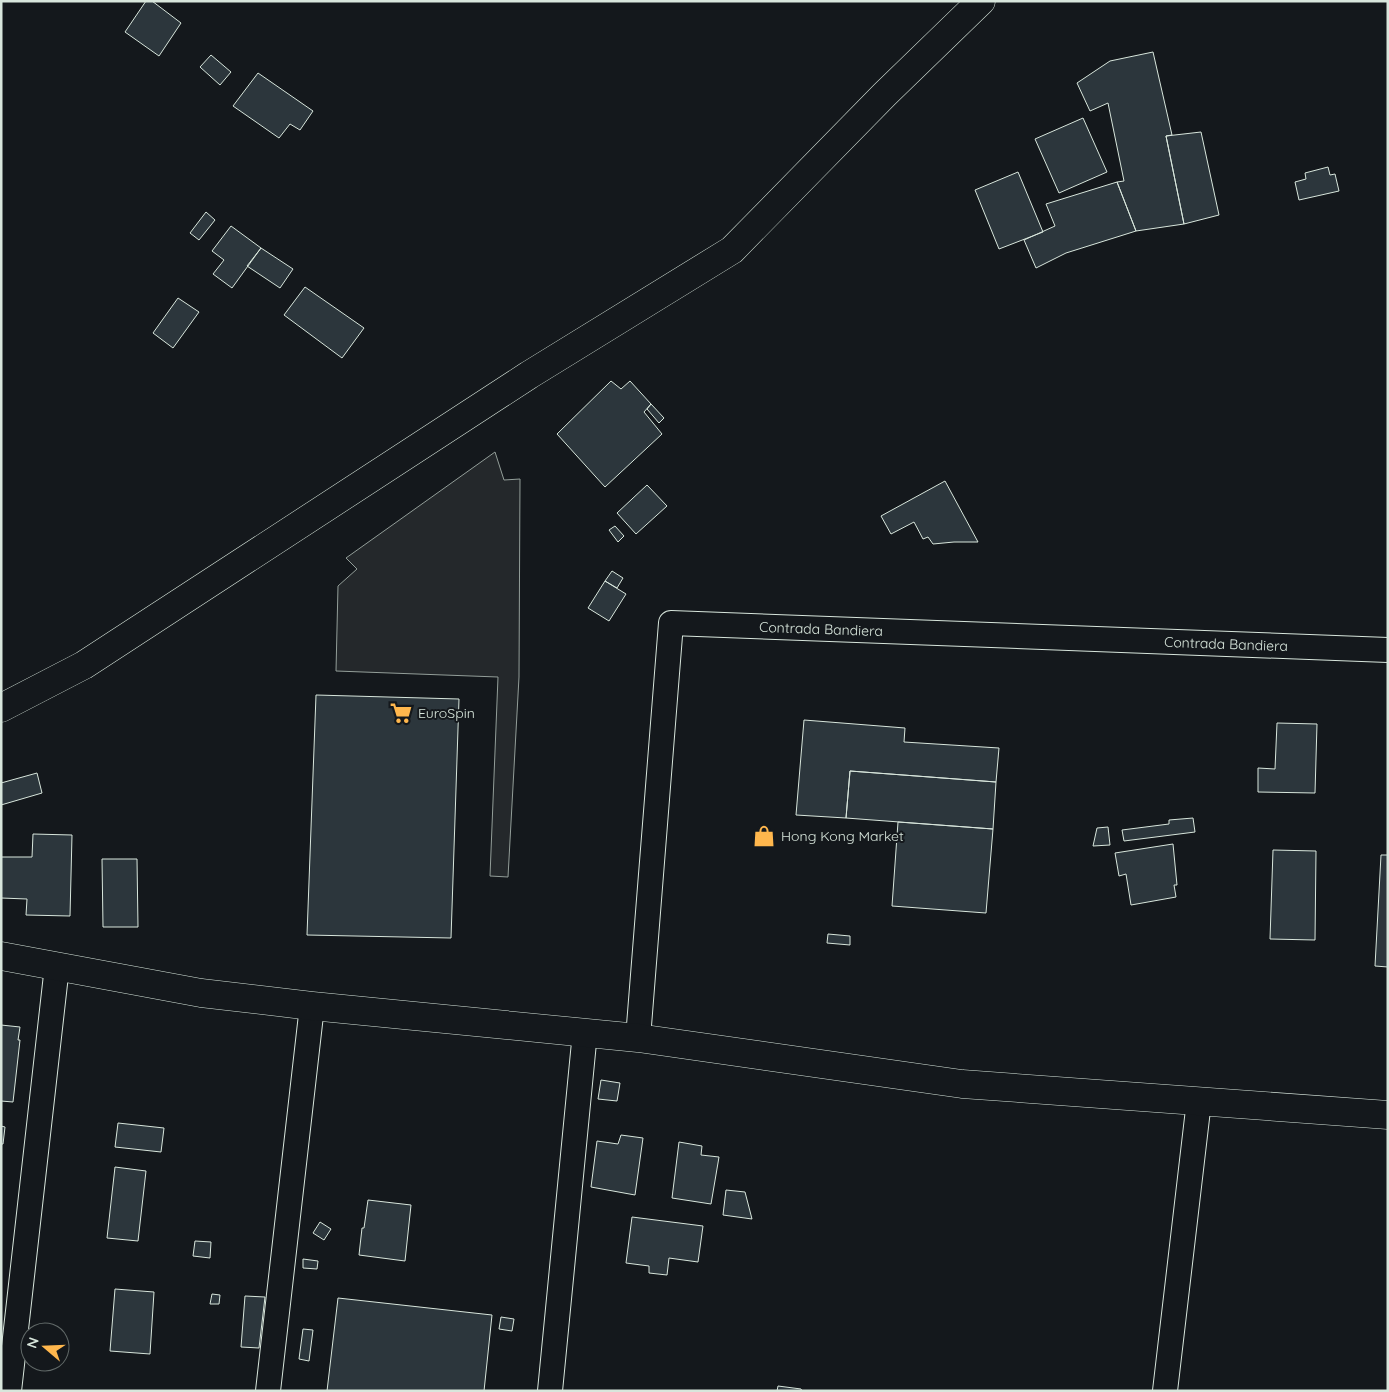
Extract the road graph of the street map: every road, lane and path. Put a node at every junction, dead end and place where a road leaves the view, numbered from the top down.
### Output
1 (981, 1) edge
2 (1388, 650) edge
3 (1, 708) edge
4 (1, 956) edge
5 (57, 966) junction
6 (312, 1006) junction
7 (585, 1032) junction
8 (638, 1038) junction
9 (1199, 1101) junction
10 (1388, 1115) edge
11 (9, 1391) edge
12 (268, 1391) edge
13 (550, 1391) edge
14 (1165, 1391) edge

1 - 3 street
2 - 8 street, Contrada Bandiera
4 - 5 street
5 - 6 street
5 - 11 street
6 - 7 street
6 - 12 street
7 - 8 street
7 - 13 street
8 - 9 street
9 - 10 street
9 - 14 street

